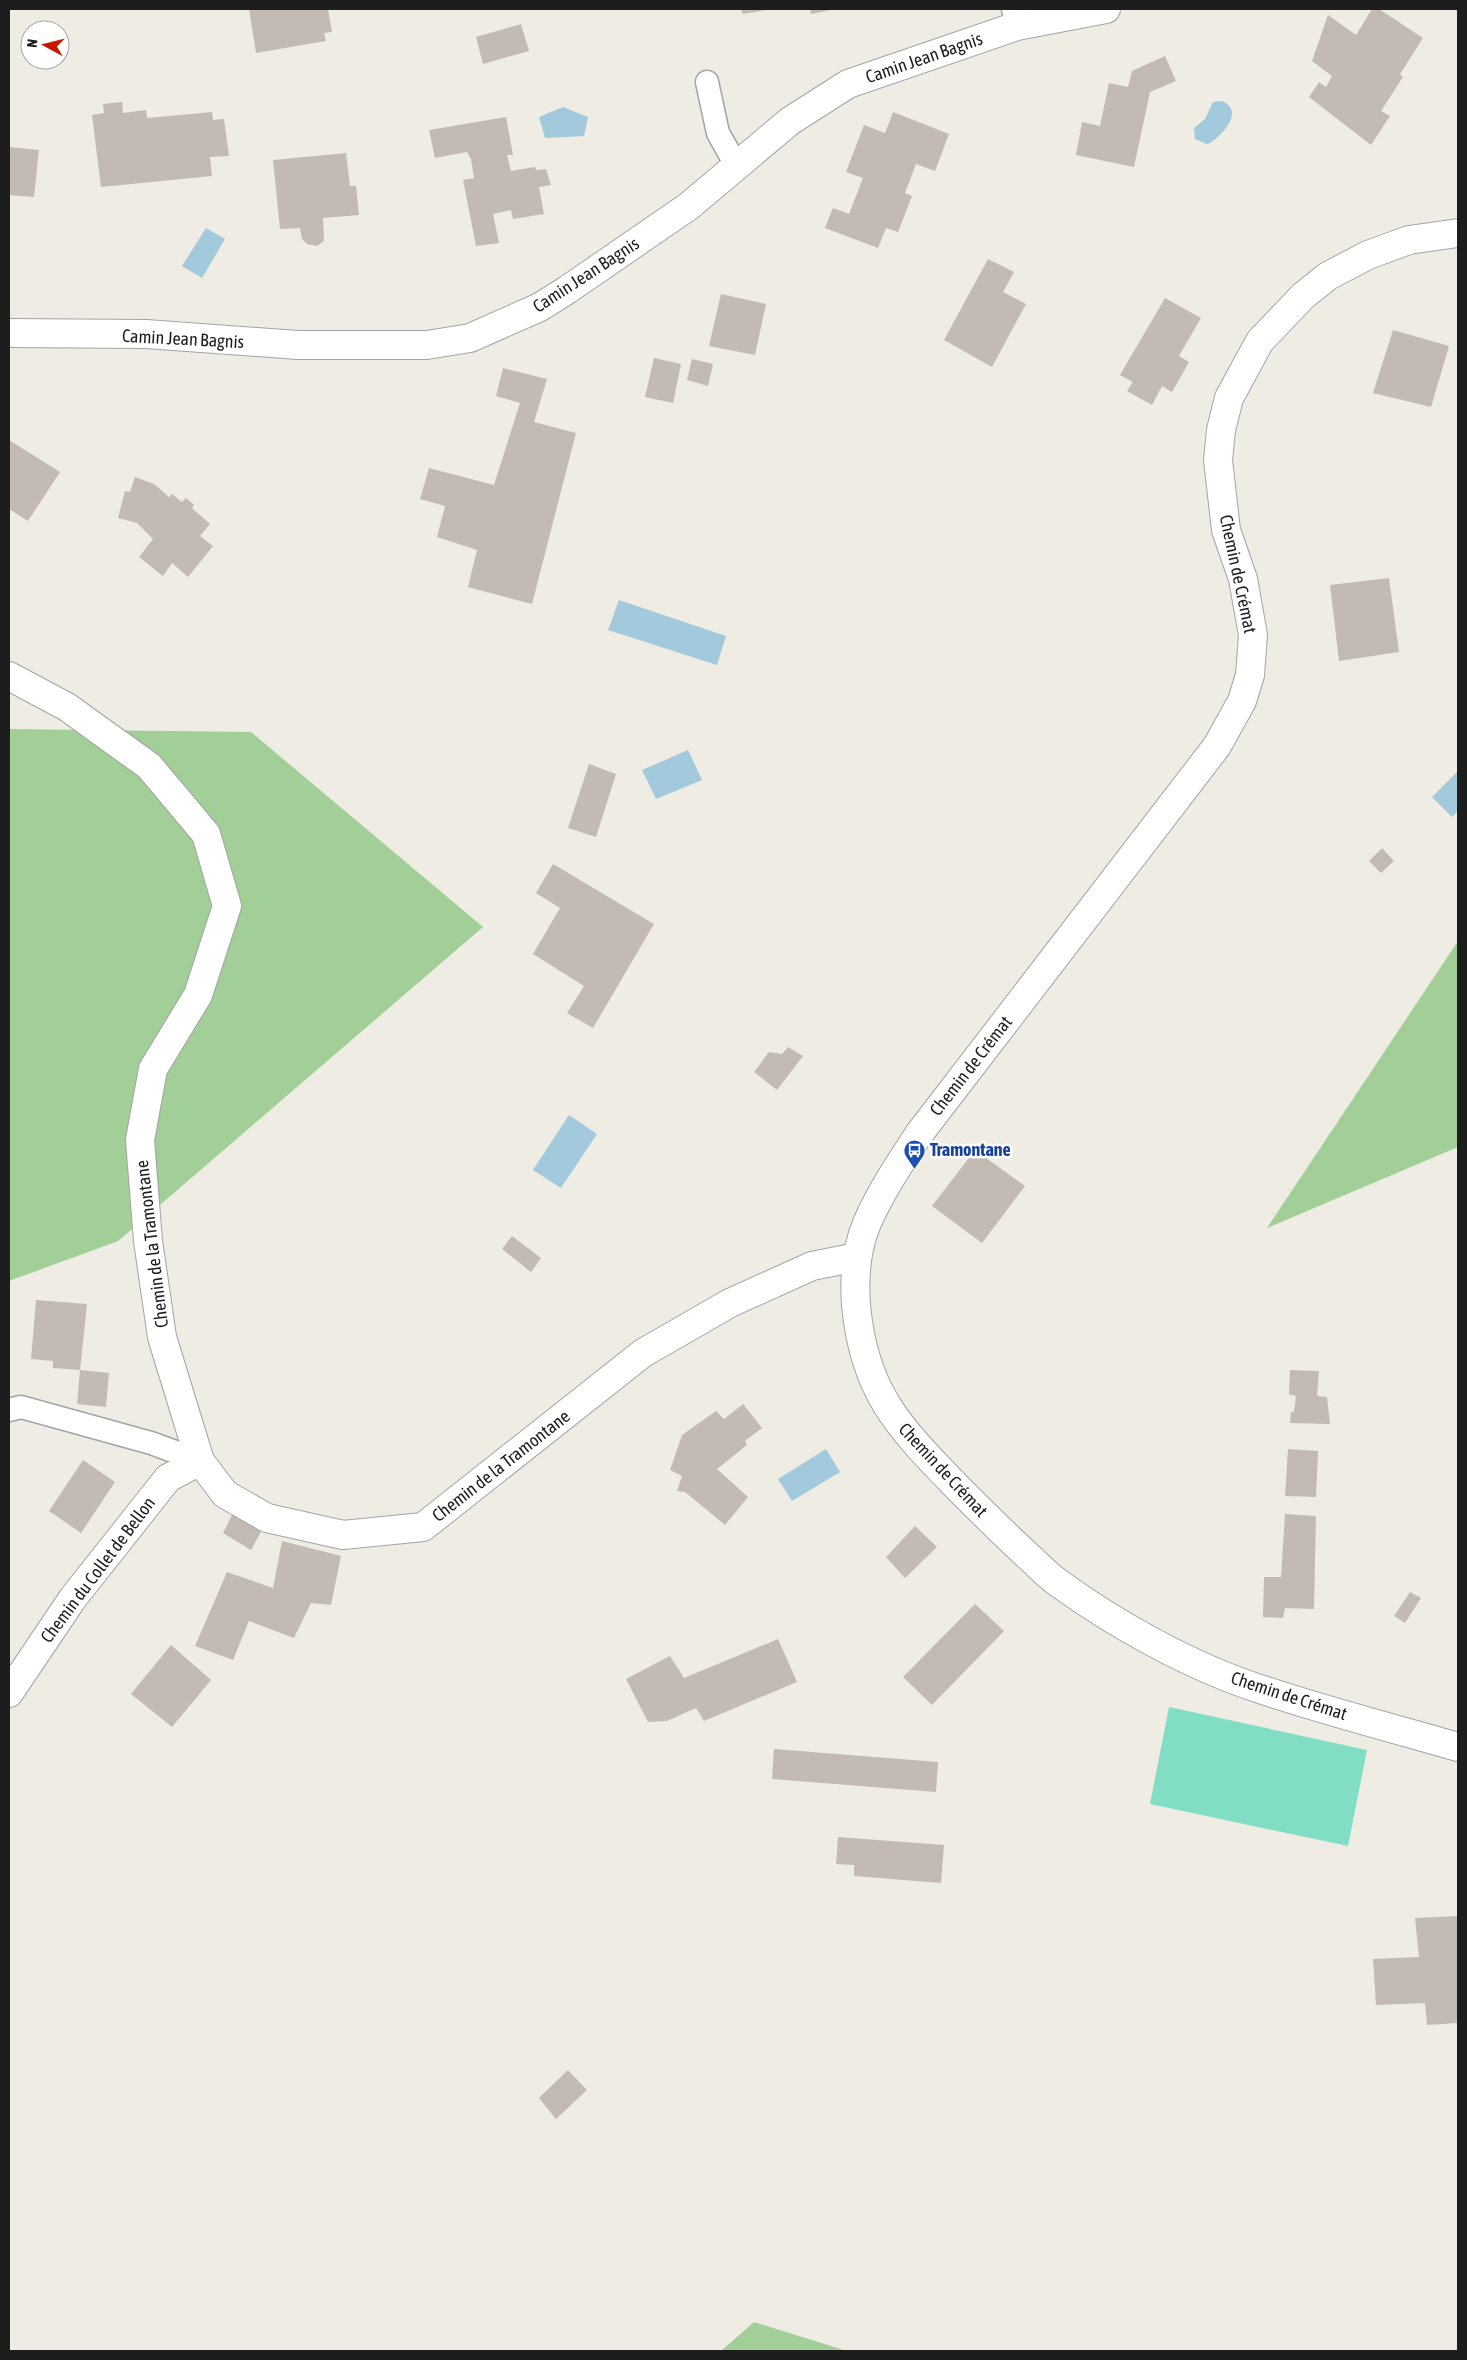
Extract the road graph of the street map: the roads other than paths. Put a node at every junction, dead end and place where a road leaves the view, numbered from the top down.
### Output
1 (1106, 9) edge
2 (1015, 17) edge
3 (707, 82) dead end
4 (736, 165) junction
5 (1458, 233) edge
6 (9, 333) edge
7 (9, 676) edge
8 (857, 1257) junction
9 (9, 1410) edge
10 (200, 1461) junction
11 (9, 1693) edge
12 (1458, 1747) edge

1 - 2 street, Camin Jean Bagnis
2 - 4 street, Camin Jean Bagnis
3 - 4 lane
4 - 6 street, Camin Jean Bagnis
5 - 8 street, Chemin de Crémat
7 - 10 street, Chemin de la Tramontane
8 - 10 street, Chemin de la Tramontane
8 - 12 street, Chemin de Crémat
9 - 10 lane
10 - 11 street, Chemin du Collet de Bellon

